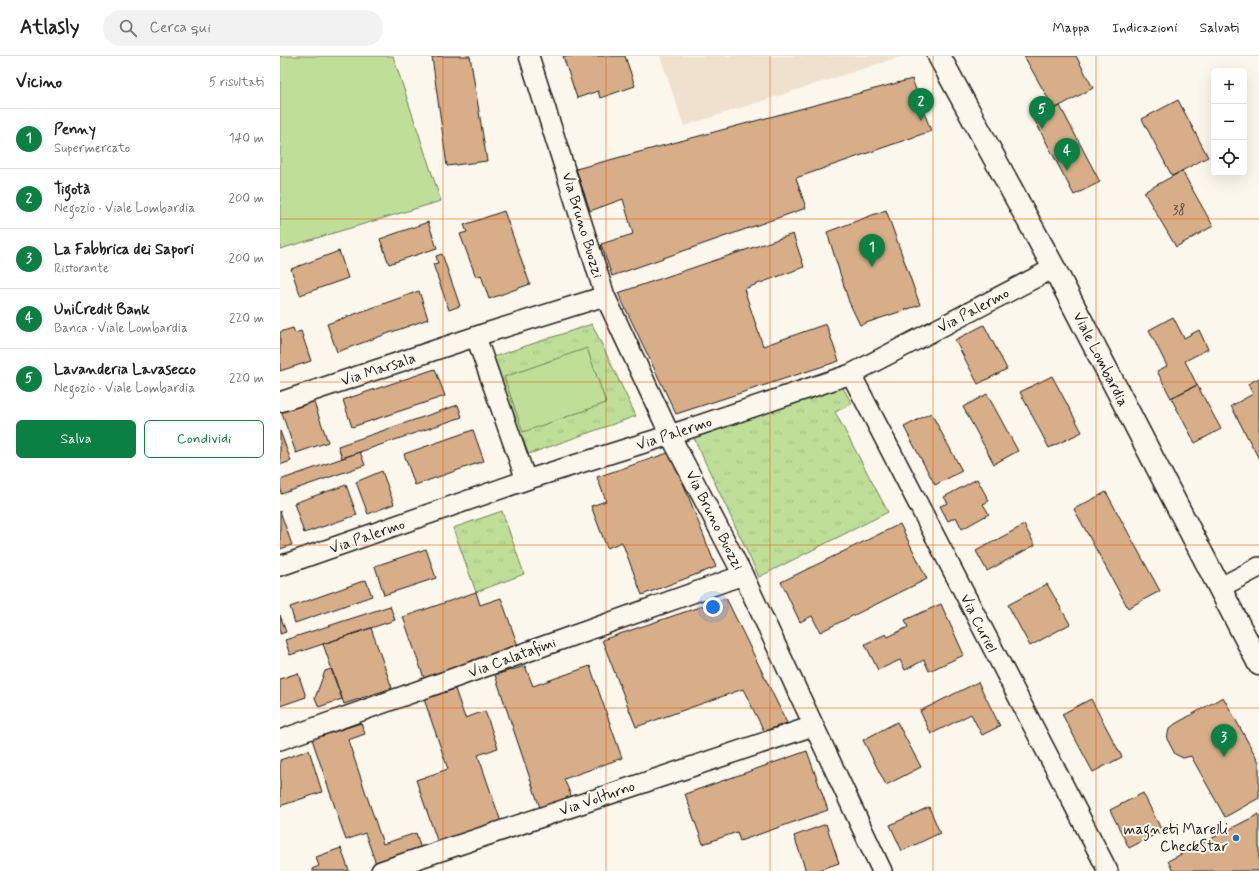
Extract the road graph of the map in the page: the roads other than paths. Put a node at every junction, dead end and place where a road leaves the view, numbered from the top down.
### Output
1 (529, 56) edge
2 (938, 56) edge
3 (1054, 268) junction
4 (605, 296) junction
5 (476, 337) junction
6 (851, 374) junction
7 (280, 402) edge
8 (670, 435) junction
9 (526, 480) junction
10 (280, 566) edge
11 (1259, 567) edge
12 (743, 575) junction
13 (1220, 588) junction
14 (1259, 664) edge
15 (813, 726) junction
16 (280, 740) edge
17 (381, 871) edge
18 (882, 871) edge
19 (1108, 871) edge

1 - 4 street, Via Bruno Buozzi
2 - 3 street, Viale Lombardia
3 - 6 street, Via Palermo
3 - 13 street, Viale Lombardia
4 - 5 street, Via Marsala
4 - 8 street, Via Bruno Buozzi
5 - 7 street, Via Marsala
5 - 9 street
6 - 8 street, Via Palermo
6 - 19 street, Via Curiel
8 - 9 street, Via Palermo
8 - 12 street, Via Bruno Buozzi
9 - 10 street, Via Palermo
11 - 13 street
12 - 15 street, Via Bruno Buozzi
12 - 16 street, Via Calatafimi
13 - 14 street, Viale Lombardia
15 - 17 street, Via Volturno
15 - 18 street, Via Bruno Buozzi

